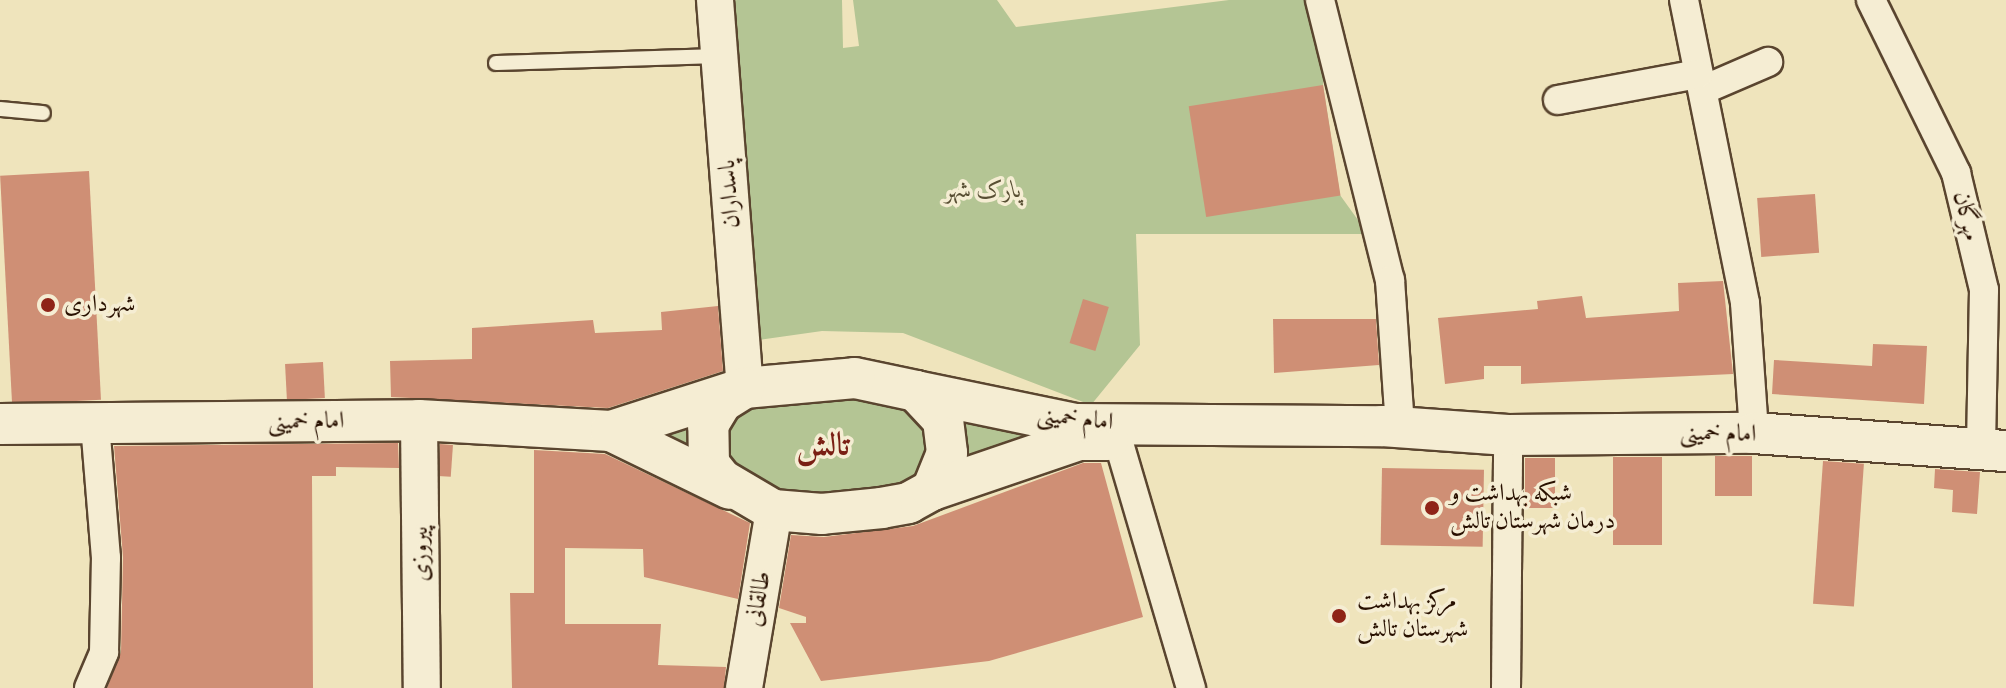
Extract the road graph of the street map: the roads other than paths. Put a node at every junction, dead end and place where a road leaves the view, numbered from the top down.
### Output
1 (715, 0) edge
2 (1320, 0) edge
3 (1684, 0) edge
4 (1871, 0) edge
5 (719, 56) junction
6 (1768, 62) dead end
7 (496, 63) dead end
8 (1701, 82) junction
9 (1558, 100) dead end
10 (0, 109) edge
11 (43, 113) dead end
12 (744, 388) junction
13 (916, 391) junction
14 (419, 420) junction
15 (0, 424) edge
16 (95, 425) junction
17 (1415, 429) junction
18 (611, 431) junction
19 (1754, 433) junction
20 (1508, 435) junction
21 (1118, 440) junction
22 (1993, 451) edge
23 (932, 490) junction
24 (775, 510) junction
25 (89, 688) edge
26 (422, 688) edge
27 (746, 688) edge
28 (1191, 688) edge
29 (1506, 688) edge

1 - 5 street, پاسداران
2 - 17 street
3 - 8 street
4 - 22 street, مهرگان
5 - 7 lane
5 - 12 street, پاسداران
6 - 8 street
8 - 9 street
8 - 19 street
10 - 11 lane
12 - 13 main road
12 - 18 main road, امام خمینی
12 - 24 main road
13 - 17 main road, امام خمینی
13 - 23 main road
14 - 16 main road, امام خمینی
14 - 18 main road, امام خمینی
14 - 26 street, پیروزی
15 - 16 main road, امام خمینی
16 - 25 street
17 - 20 main road, امام خمینی
17 - 21 main road, امام خمینی
18 - 24 main road, امام خمینی
19 - 20 main road, امام خمینی
19 - 22 main road, امام خمینی
20 - 29 street
21 - 23 main road, امام خمینی
21 - 28 street
23 - 24 main road
24 - 27 street, طالقانی

